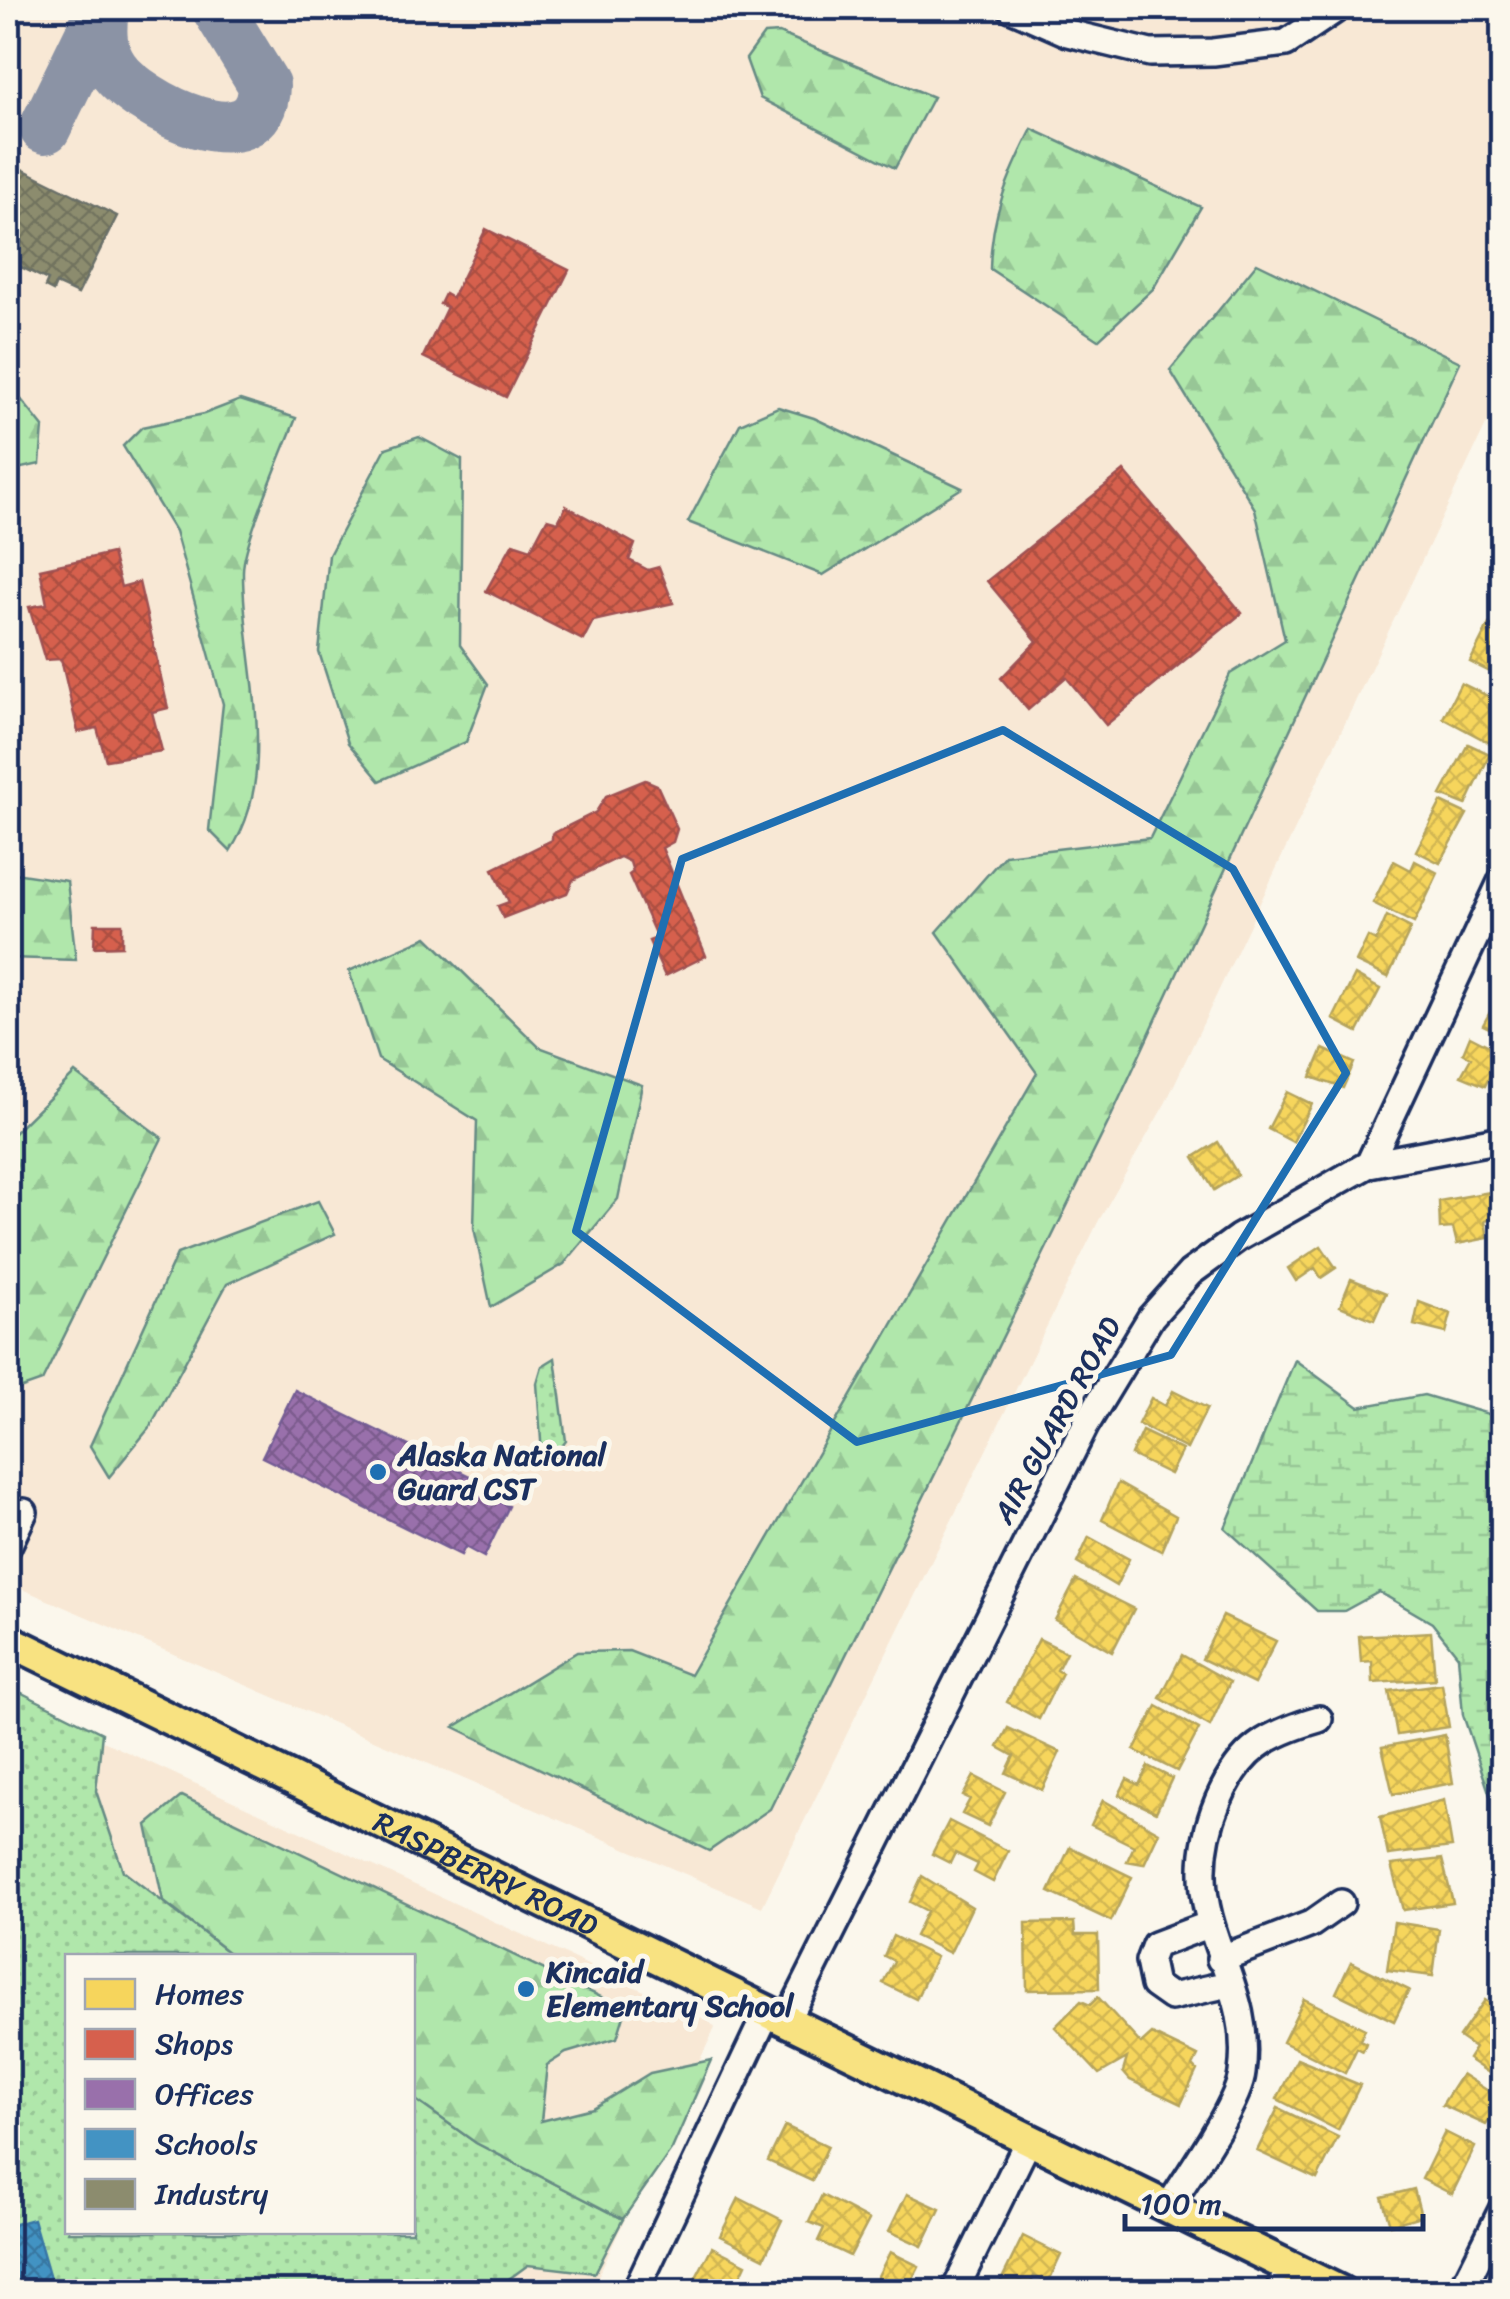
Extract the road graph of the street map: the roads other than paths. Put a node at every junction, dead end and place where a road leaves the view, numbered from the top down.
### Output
1 (1012, 8) edge
2 (1338, 8) edge
3 (1502, 880) edge
4 (1502, 1139) edge
5 (1369, 1164) junction
6 (24, 1512) dead end
7 (8, 1546) edge
8 (8, 1640) edge
9 (1319, 1720) dead end
10 (1341, 1902) dead end
11 (1208, 1925) junction
12 (1224, 1971) junction
13 (777, 2016) junction
14 (1029, 2139) junction
15 (1170, 2206) junction
16 (1502, 2210) edge
17 (1284, 2279) edge
18 (634, 2292) edge
19 (954, 2292) edge
20 (1341, 2292) edge
21 (1461, 2292) edge

1 - 2 street
3 - 5 street
4 - 5 street, AIR GUARD ROAD
5 - 13 street, AIR GUARD ROAD
6 - 7 street
8 - 13 main road, RASPBERRY ROAD
9 - 11 street
10 - 12 street
11 - 12 street
11 - 12 street
12 - 15 street
13 - 14 main road, RASPBERRY ROAD
13 - 18 street, AIR GUARD ROAD
14 - 15 main road, RASPBERRY ROAD
14 - 19 street
15 - 17 main road, RASPBERRY ROAD
16 - 21 street
17 - 20 main road, RASPBERRY ROAD

